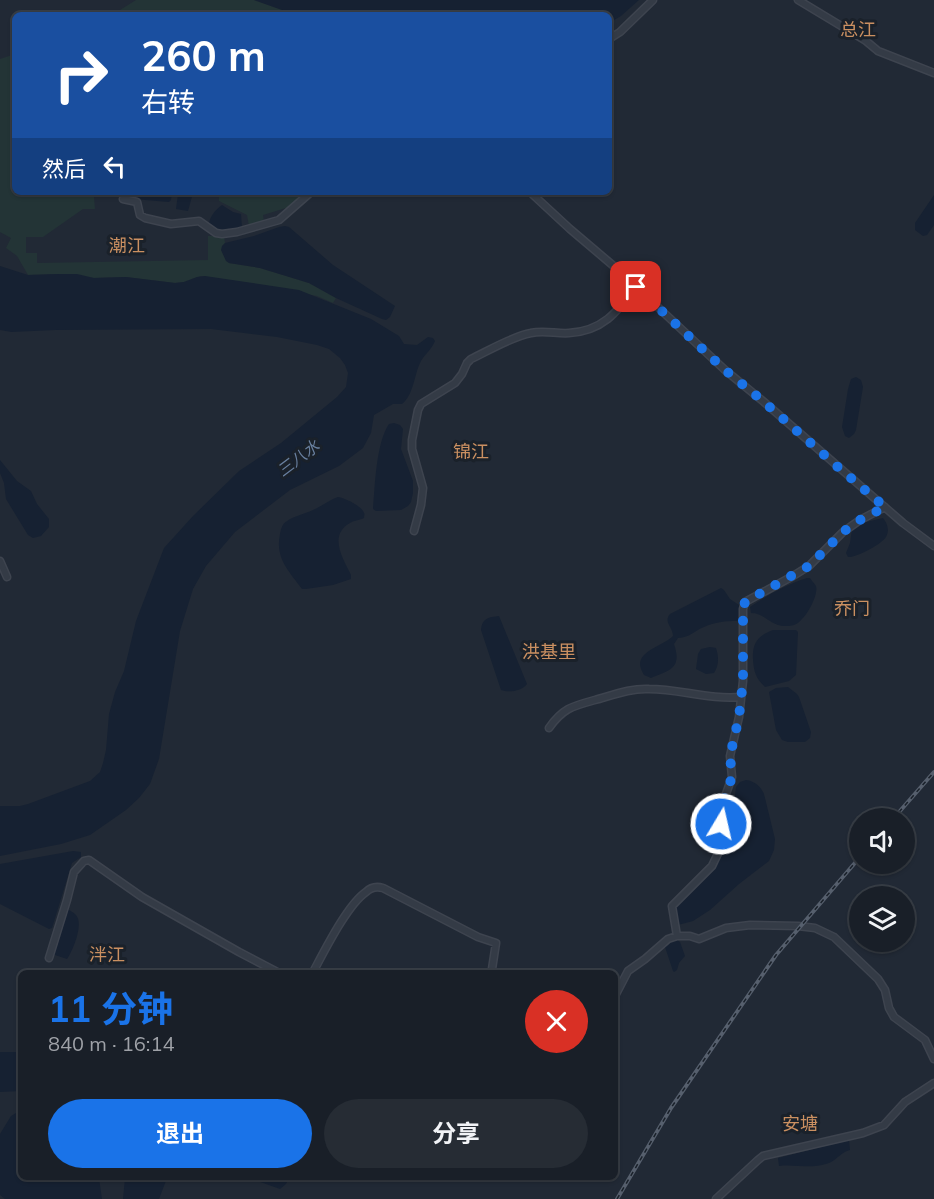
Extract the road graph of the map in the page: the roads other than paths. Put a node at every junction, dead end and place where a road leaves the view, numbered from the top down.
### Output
1 (653, 0) edge
2 (798, 0) edge
3 (612, 37) edge
4 (934, 73) edge
5 (308, 195) edge
6 (533, 195) edge
7 (123, 200) dead end
8 (636, 287) junction
9 (885, 507) junction
10 (414, 531) dead end
11 (934, 546) edge
12 (0, 561) edge
13 (7, 577) dead end
14 (741, 697) junction
15 (549, 728) dead end
16 (677, 936) junction
17 (49, 958) dead end
18 (273, 970) edge
19 (314, 970) edge
20 (493, 970) edge
21 (618, 988) edge
22 (934, 1059) edge
23 (934, 1083) edge
24 (716, 1199) edge

1 - 3 street
2 - 4 street
5 - 7 street
6 - 8 street
8 - 9 street
8 - 10 street
9 - 11 street
9 - 14 street
12 - 13 street
14 - 15 street
14 - 16 street
16 - 21 street
16 - 22 street
17 - 18 street
19 - 20 street
23 - 24 street

